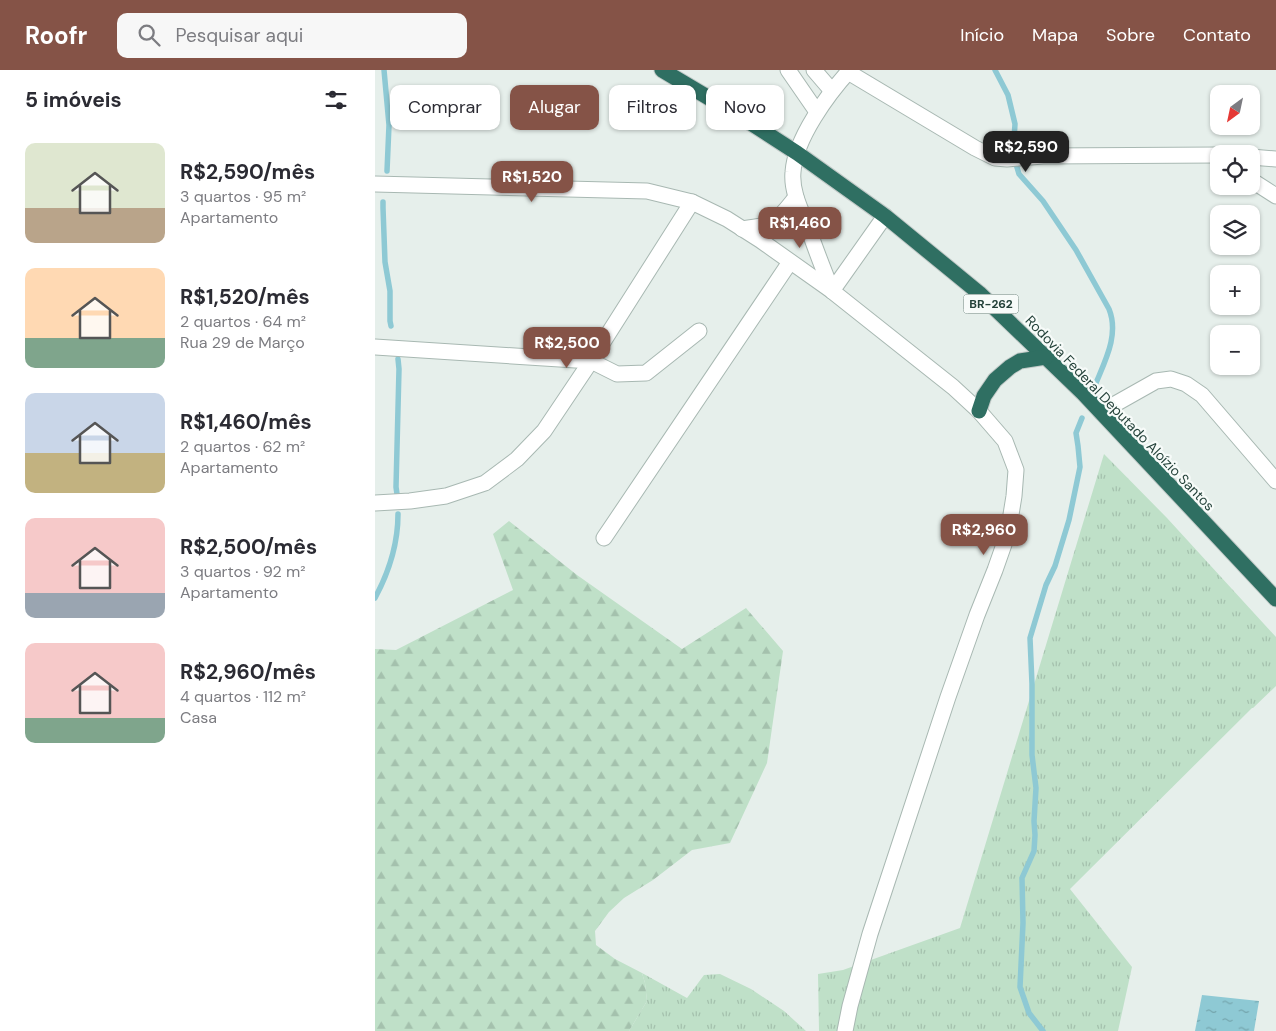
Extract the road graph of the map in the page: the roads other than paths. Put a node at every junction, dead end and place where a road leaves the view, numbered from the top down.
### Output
1 (662, 70) edge
2 (788, 70) edge
3 (815, 70) edge
4 (849, 71) edge
5 (832, 91) junction
6 (817, 112) junction
7 (797, 153) junction
8 (1210, 157) edge
9 (1260, 158) edge
10 (1276, 159) edge
11 (375, 184) edge
12 (1260, 186) edge
13 (1276, 196) edge
14 (796, 197) junction
15 (692, 202) junction
16 (885, 216) junction
17 (742, 229) junction
18 (790, 262) junction
19 (832, 291) junction
20 (699, 331) dead end
21 (375, 347) edge
22 (1046, 357) junction
23 (591, 361) junction
24 (979, 410) junction
25 (1101, 412) junction
26 (1276, 481) edge
27 (375, 503) edge
28 (604, 538) dead end
29 (1276, 599) edge
30 (845, 1031) edge

1 - 7 highway, Rodovia Federal Deputado Aloízio Santos / BR-262
2 - 6 street
3 - 5 street
4 - 5 street
4 - 8 street
5 - 6 street
6 - 7 street
7 - 14 street
7 - 16 highway, Rodovia Federal Deputado Aloízio Santos / BR-262
9 - 10 street
11 - 15 street
12 - 13 street
14 - 17 street
14 - 19 street
15 - 17 street
15 - 23 street
16 - 19 street
16 - 22 highway, Rodovia Federal Deputado Aloízio Santos / BR-262
17 - 18 street
18 - 19 street
18 - 28 street
19 - 24 street
20 - 23 street
21 - 23 street
22 - 24 highway
22 - 25 highway, Rodovia Federal Deputado Aloízio Santos / BR-262
23 - 27 street
24 - 30 street
25 - 26 street
25 - 29 highway, Rodovia Federal Deputado Aloízio Santos / BR-262

